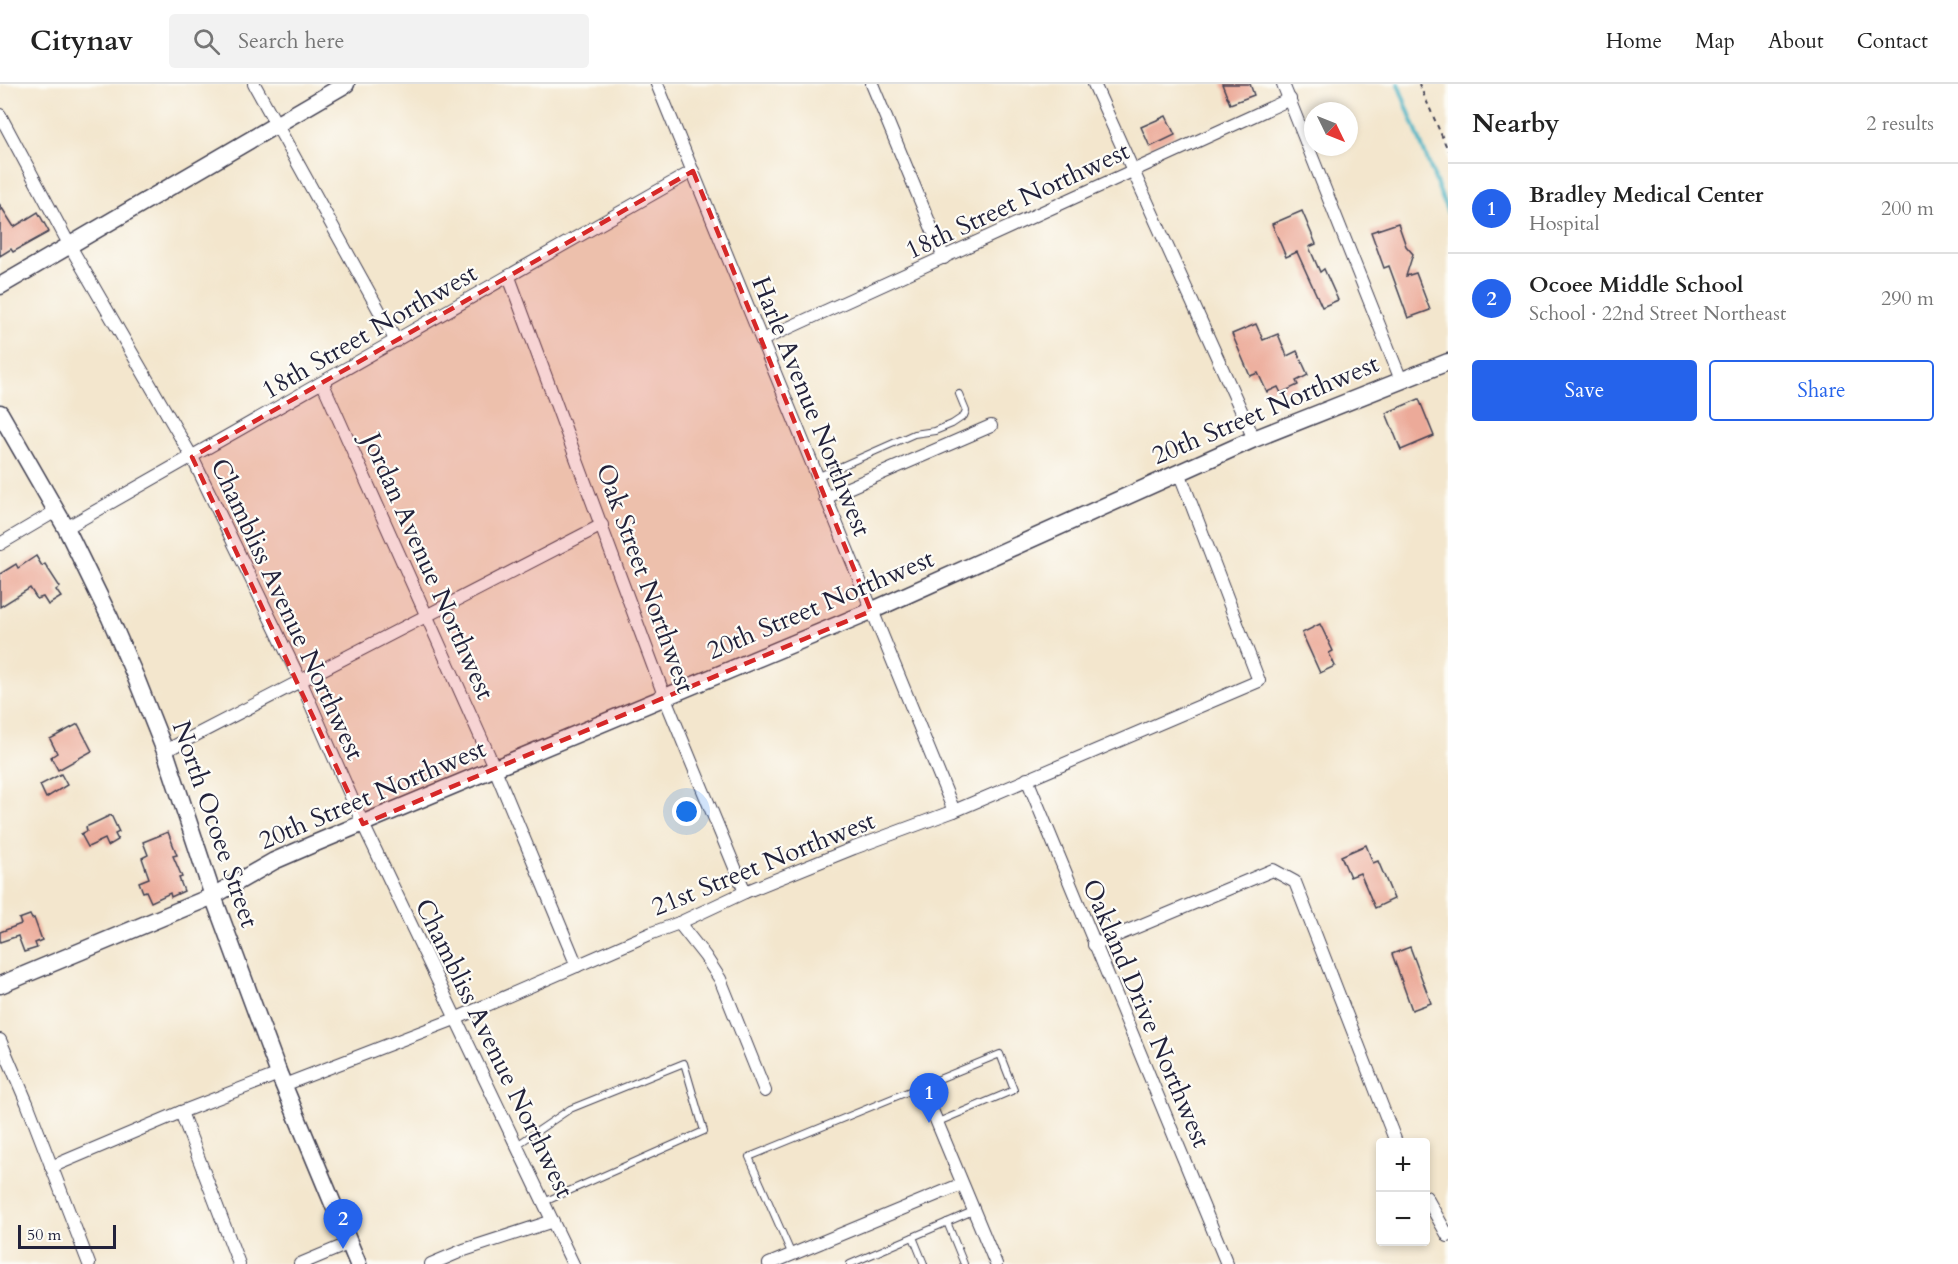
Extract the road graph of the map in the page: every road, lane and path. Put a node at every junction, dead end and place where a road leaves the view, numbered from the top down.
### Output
1 (254, 84) edge
2 (346, 84) edge
3 (657, 84) edge
4 (872, 84) edge
5 (1094, 84) edge
6 (1283, 84) edge
7 (1419, 84) edge
8 (1290, 99) junction
9 (0, 115) edge
10 (278, 126) junction
11 (1448, 150) edge
12 (693, 171) junction
13 (1132, 172) junction
14 (70, 246) junction
15 (944, 258) junction
16 (509, 277) junction
17 (0, 286) edge
18 (762, 340) junction
19 (396, 341) junction
20 (1448, 362) edge
21 (1401, 380) junction
22 (323, 384) junction
23 (959, 394) dead end
24 (0, 413) edge
25 (992, 426) dead end
26 (1254, 439) junction
27 (192, 457) junction
28 (1179, 472) junction
29 (817, 477) junction
30 (825, 498) junction
31 (56, 511) junction
32 (602, 525) junction
33 (66, 528) junction
34 (0, 544) edge
35 (871, 611) junction
36 (426, 615) junction
37 (301, 682) junction
38 (665, 698) junction
39 (165, 751) junction
40 (495, 770) junction
41 (1027, 779) junction
42 (954, 811) junction
43 (363, 824) junction
44 (745, 892) junction
45 (213, 896) junction
46 (679, 923) junction
47 (1094, 945) junction
48 (577, 966) junction
49 (0, 986) edge
50 (455, 1019) junction
51 (0, 1040) edge
52 (282, 1079) junction
53 (922, 1086) junction
54 (765, 1091) dead end
55 (181, 1112) junction
56 (937, 1122) junction
57 (1394, 1138) edge
58 (516, 1145) junction
59 (51, 1167) junction
60 (962, 1184) junction
61 (544, 1202) junction
62 (1430, 1205) edge
63 (973, 1211) junction
64 (553, 1221) junction
65 (947, 1222) junction
66 (1448, 1236) edge
67 (913, 1237) junction
68 (350, 1243) junction
69 (793, 1259) edge
70 (89, 1264) edge
71 (239, 1264) edge
72 (300, 1264) edge
73 (358, 1264) edge
74 (431, 1264) edge
75 (573, 1264) edge
76 (770, 1264) edge
77 (850, 1264) edge
78 (924, 1264) edge
79 (964, 1264) edge
80 (996, 1264) edge
81 (1227, 1264) edge

1 - 10 street
2 - 10 street
3 - 12 street, Harle Avenue Northwest
4 - 15 street
5 - 13 street
6 - 8 street
7 - 11 path
8 - 13 street, 18th Street Northwest
8 - 21 street
9 - 14 street, Chambliss Avenue Northwest
10 - 14 street
10 - 19 street
12 - 16 street, 18th Street Northwest
12 - 18 street, Harle Avenue Northwest
13 - 15 street, 18th Street Northwest
13 - 26 street
14 - 17 street
14 - 27 street, Chambliss Avenue Northwest
15 - 18 street, 18th Street Northwest
16 - 19 street, 18th Street Northwest
16 - 32 street, Oak Street Northwest
18 - 29 street, Harle Avenue Northwest
19 - 22 street, 18th Street Northwest
20 - 21 street, 20th Street Northwest
21 - 26 street, 20th Street Northwest
22 - 27 street, 18th Street Northwest
22 - 36 street, Jordan Avenue Northwest
23 - 29 lane
24 - 31 street, North Ocoee Street
25 - 30 street
26 - 28 street, 20th Street Northwest
27 - 33 street, 18th Street Northwest
27 - 37 street, Chambliss Avenue Northwest
28 - 35 street, 20th Street Northwest
28 - 41 street, 21st Street Northwest
29 - 30 street, Harle Avenue Northwest
30 - 35 street, Harle Avenue Northwest
31 - 33 street, North Ocoee Street
31 - 34 street
32 - 36 street
32 - 38 street, Oak Street Northwest
33 - 39 street, North Ocoee Street
35 - 38 street, 20th Street Northwest
35 - 42 street, Harle Avenue Northwest
36 - 37 street
36 - 40 street, Jordan Avenue Northwest
37 - 39 street
37 - 43 street, Chambliss Avenue Northwest
38 - 40 street, 20th Street Northwest
38 - 44 street, Oak Street Northwest
39 - 45 street, North Ocoee Street
40 - 43 street, 20th Street Northwest
40 - 48 street, Jordan Avenue Northwest
41 - 42 street, 21st Street Northwest
41 - 47 street, Oakland Drive Northwest
42 - 44 street, 21st Street Northwest
43 - 45 street, 20th Street Northwest
43 - 50 street, Chambliss Avenue Northwest
44 - 46 street, 21st Street Northwest
45 - 49 street, 20th Street Northwest
45 - 52 street, North Ocoee Street
46 - 48 street, 21st Street Northwest
46 - 54 street
47 - 57 street
47 - 81 street, Oakland Drive Northwest
48 - 50 street, 21st Street Northwest
50 - 52 street, 21st Street Northwest
50 - 58 street, Chambliss Avenue Northwest
51 - 59 street
52 - 55 street, 21st Street Northwest
52 - 68 street, North Ocoee Street
53 - 56 street
53 - 56 lane
53 - 69 lane
55 - 59 street, 21st Street Northwest
55 - 71 street
56 - 60 street
58 - 61 street, Chambliss Avenue Northwest
58 - 61 lane
59 - 70 street
60 - 63 street
60 - 69 street
61 - 64 street, Chambliss Avenue Northwest
62 - 66 street
63 - 65 lane
63 - 80 street
64 - 74 street
64 - 75 street, Chambliss Avenue Northwest
65 - 67 lane
65 - 79 lane
67 - 77 lane
67 - 78 lane
68 - 72 street
68 - 73 street, North Ocoee Street
69 - 76 street

